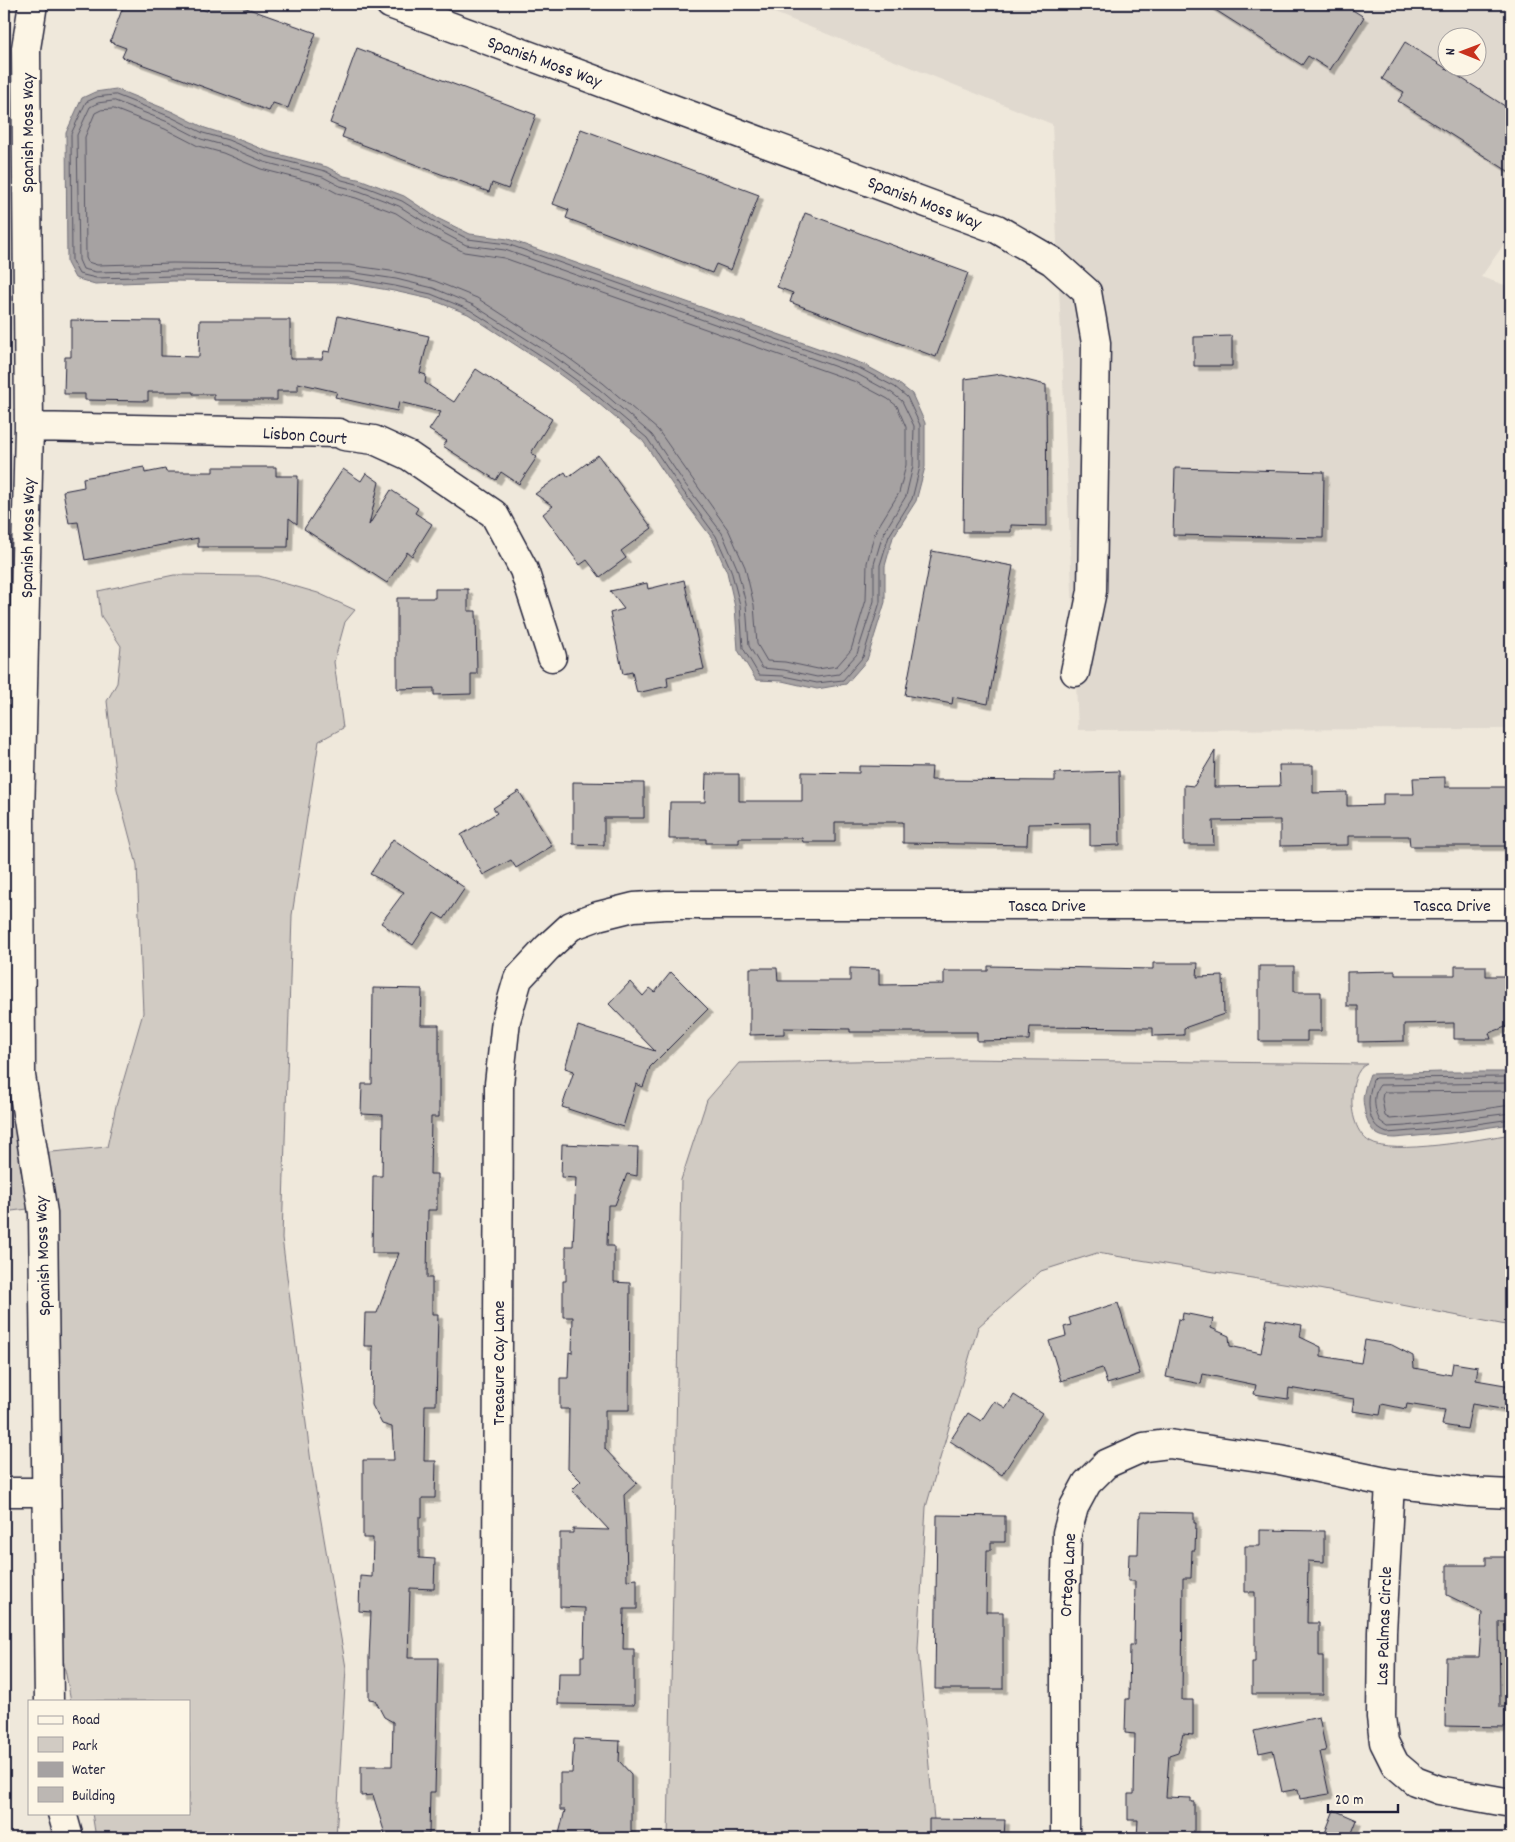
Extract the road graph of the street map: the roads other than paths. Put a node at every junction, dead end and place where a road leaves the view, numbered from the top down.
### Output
1 (33, 4) edge
2 (390, 4) edge
3 (30, 427) junction
4 (552, 657) dead end
5 (1075, 672) dead end
6 (12, 817) edge
7 (1511, 906) edge
8 (584, 921) joint
9 (1390, 1483) junction
10 (4, 1492) edge
11 (46, 1492) junction
12 (1511, 1494) edge
13 (49, 1700) edge
14 (1511, 1802) edge
15 (62, 1814) edge
16 (69, 1838) edge
17 (496, 1838) edge
18 (1065, 1838) edge

1 - 3 street, Spanish Moss Way
2 - 5 street, Spanish Moss Way
3 - 4 street, Lisbon Court
3 - 6 street, Spanish Moss Way
6 - 11 street, Spanish Moss Way
7 - 8 street, Tasca Drive
8 - 17 street, Treasure Cay Lane
9 - 12 street
9 - 14 street, Las Palmas Circle
9 - 18 street, Ortega Lane
10 - 11 street
11 - 13 street, Spanish Moss Way
15 - 16 street

